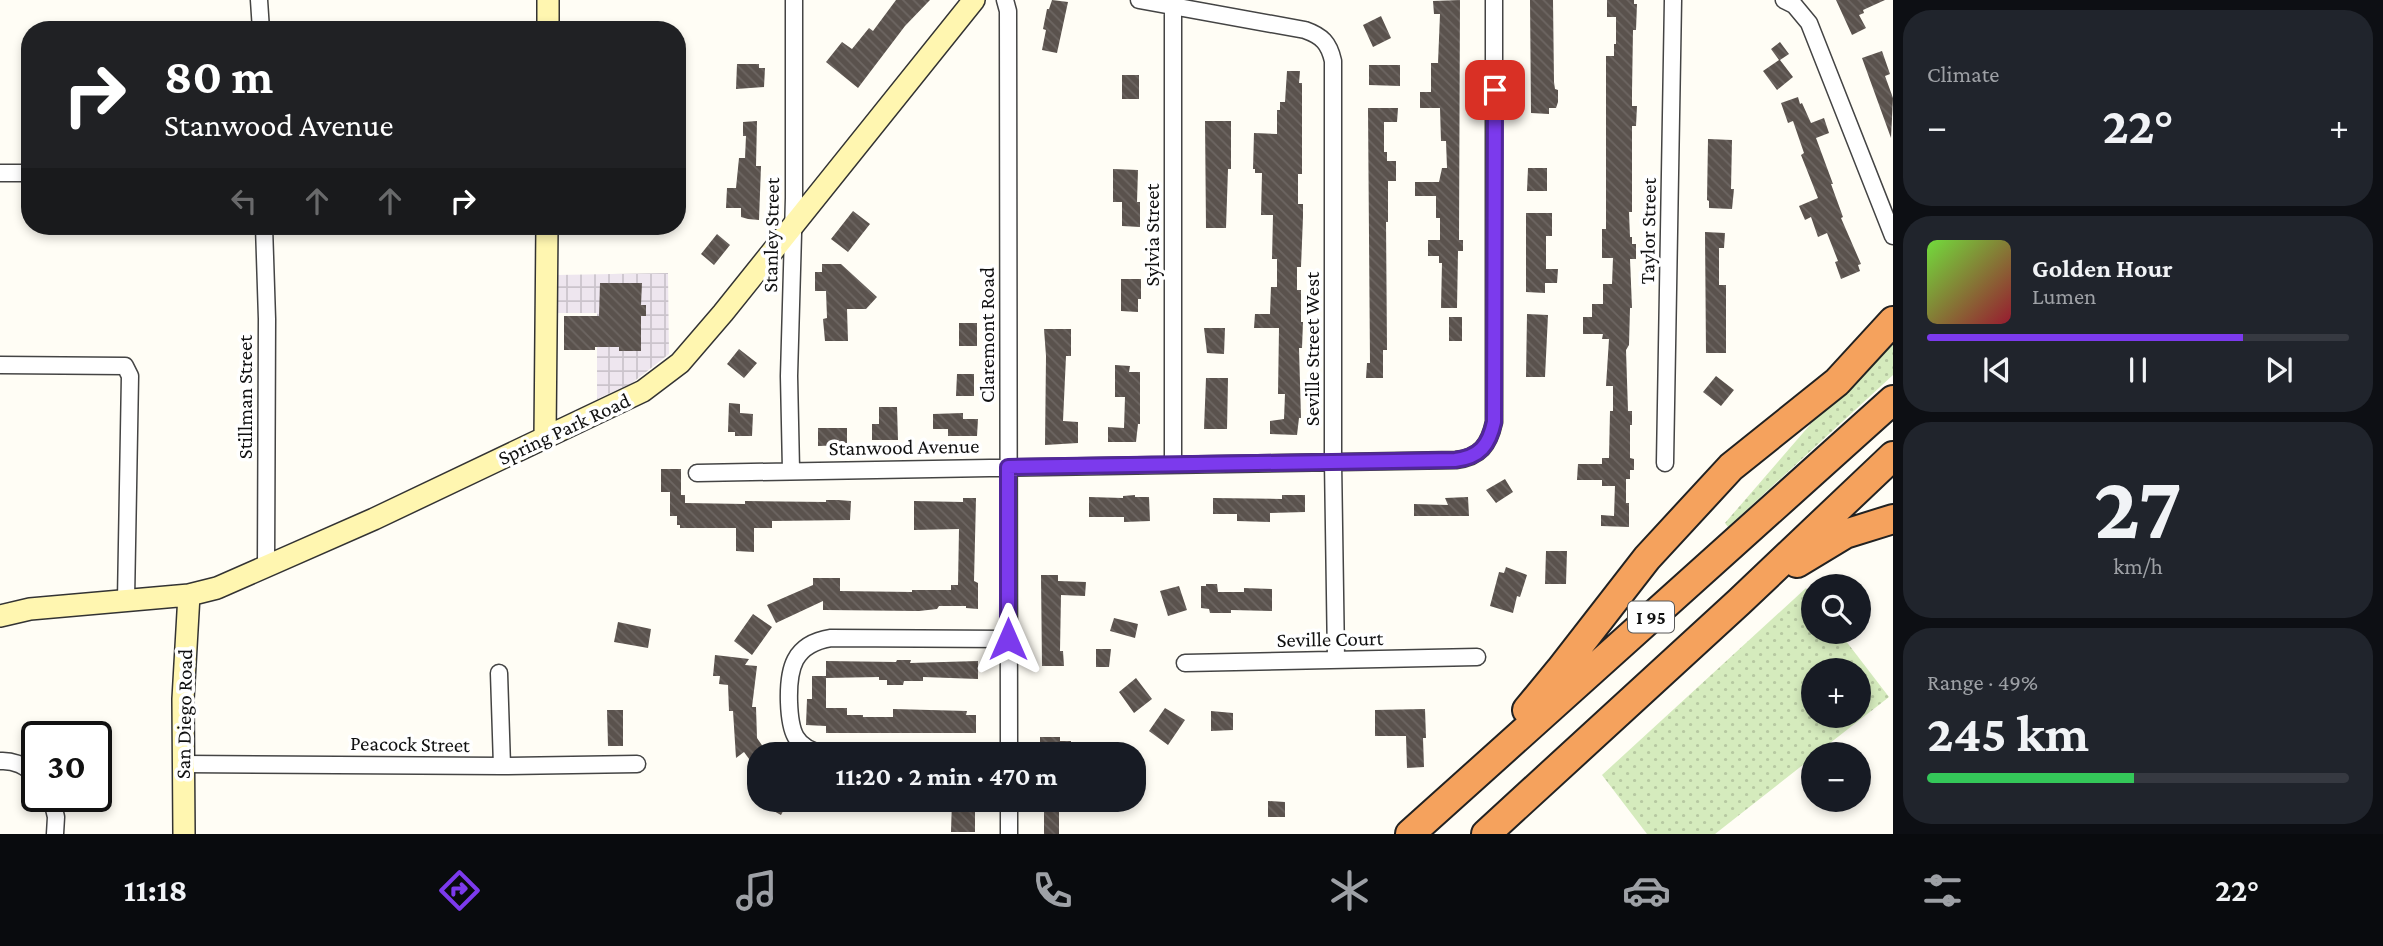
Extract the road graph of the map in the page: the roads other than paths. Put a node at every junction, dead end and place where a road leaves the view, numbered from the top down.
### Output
1 (259, 0) edge
2 (548, 0) edge
3 (794, 0) edge
4 (974, 0) edge
5 (1005, 0) edge
6 (1139, 0) edge
7 (1494, 0) edge
8 (1673, 0) edge
9 (1784, 0) edge
10 (1173, 6) junction
11 (260, 21) edge
12 (548, 21) edge
13 (0, 173) edge
14 (21, 173) edge
15 (792, 227) junction
16 (264, 235) edge
17 (547, 235) edge
18 (1893, 236) edge
19 (1893, 320) edge
20 (0, 365) edge
21 (1893, 400) edge
22 (545, 438) junction
23 (1893, 456) edge
24 (1333, 461) junction
25 (1665, 463) dead end
26 (1172, 465) junction
27 (1008, 467) junction
28 (791, 470) junction
29 (697, 473) dead end
30 (1893, 519) edge
31 (266, 568) junction
32 (189, 595) junction
33 (126, 600) junction
34 (1740, 602) junction
35 (0, 615) edge
36 (1008, 639) junction
37 (1477, 657) dead end
38 (1336, 659) junction
39 (1185, 663) dead end
40 (499, 673) dead end
41 (799, 742) edge
42 (1009, 742) edge
43 (0, 761) edge
44 (21, 764) edge
45 (183, 764) junction
46 (637, 764) dead end
47 (502, 766) junction
48 (1461, 788) junction
49 (55, 812) edge
50 (1009, 812) edge
51 (55, 834) edge
52 (184, 834) edge
53 (1009, 834) edge
54 (1410, 834) edge
55 (1486, 834) edge

1 - 11 street
2 - 12 main road
3 - 15 street, Stanley Street
4 - 15 main road, Spring Park Road
5 - 27 street, Claremont Road
6 - 10 street
7 - 24 street, Stanwood Avenue
8 - 25 street, Taylor Street
9 - 18 street
10 - 24 street, Seville Street West
10 - 26 street, Sylvia Street
13 - 14 street
15 - 22 main road, Spring Park Road
15 - 28 street, Stanley Street
16 - 31 street, Stillman Street
17 - 22 main road
19 - 48 highway
20 - 33 street
21 - 48 highway, I 95
22 - 31 main road, Spring Park Road
23 - 34 highway, I 95
24 - 26 street, Stanwood Avenue
24 - 38 street, Seville Street West
26 - 27 street, Stanwood Avenue
27 - 28 street, Stanwood Avenue
27 - 36 street, Claremont Road
28 - 29 street, Stanwood Avenue
30 - 34 highway
31 - 32 main road, Spring Park Road
32 - 33 main road, Spring Park Road
32 - 45 main road, San Diego Road
33 - 35 main road, Spring Park Road
34 - 55 highway, I 95
36 - 41 street
36 - 42 street, Claremont Road
37 - 38 street, Seville Court
38 - 39 street, Seville Court
40 - 47 street
43 - 44 street
45 - 47 street, Peacock Street
45 - 52 main road, San Diego Road
46 - 47 street, Peacock Street
48 - 54 highway, I 95
49 - 51 street
50 - 53 street

